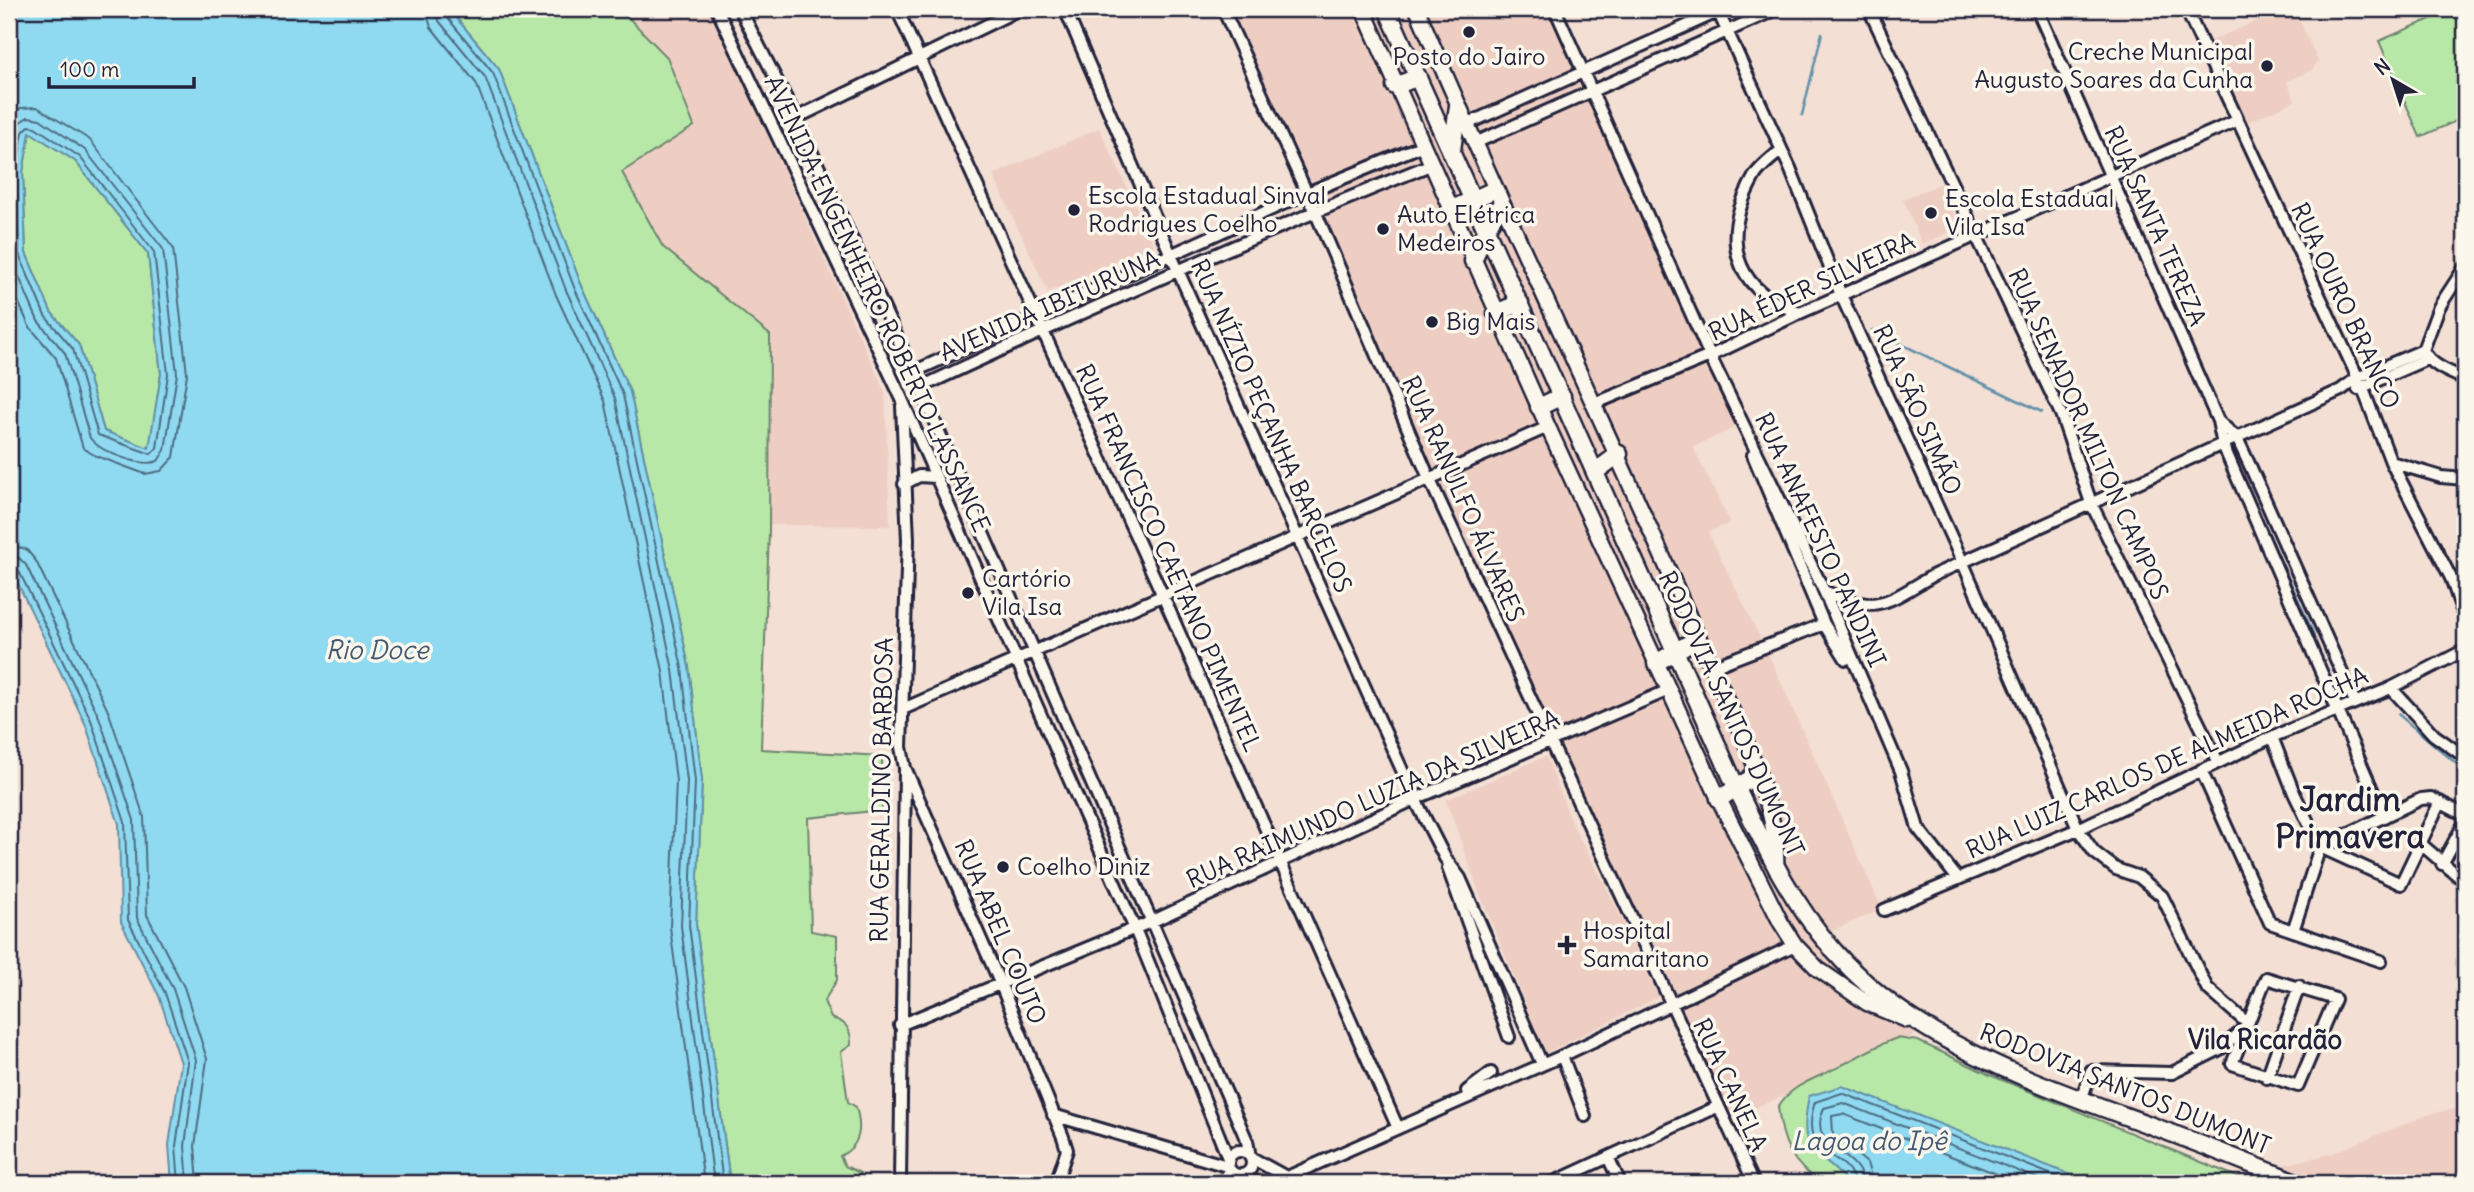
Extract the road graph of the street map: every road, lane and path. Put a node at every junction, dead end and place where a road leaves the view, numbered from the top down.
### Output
1 (717, 9) edge
2 (740, 9) edge
3 (897, 9) edge
4 (1020, 9) edge
5 (1066, 9) edge
6 (1223, 9) edge
7 (1363, 9) edge
8 (1387, 9) edge
9 (1416, 9) edge
10 (1555, 9) edge
11 (1777, 9) edge
12 (1869, 9) edge
13 (2038, 9) edge
14 (2186, 9) edge
15 (1720, 10) edge
16 (1726, 32) junction
17 (919, 57) junction
18 (1585, 72) junction
19 (1419, 76) junction
20 (1395, 86) junction
21 (1593, 91) junction
22 (1458, 106) junction
23 (796, 118) junction
24 (2236, 121) junction
25 (1466, 124) junction
26 (1475, 143) junction
27 (1421, 146) junction
28 (1452, 150) junction
29 (1781, 150) junction
30 (1430, 165) junction
31 (2109, 177) junction
32 (1307, 193) junction
33 (1497, 197) junction
34 (1473, 200) junction
35 (1450, 210) junction
36 (1315, 211) junction
37 (1486, 229) junction
38 (1975, 236) junction
39 (1171, 255) junction
40 (1473, 261) junction
41 (2465, 267) edge
42 (1178, 271) junction
43 (865, 273) junction
44 (847, 282) junction
45 (1841, 295) junction
46 (1520, 303) junction
47 (1496, 313) junction
48 (1800, 313) junction
49 (1037, 315) junction
50 (1044, 330) junction
51 (2425, 355) junction
52 (1710, 356) junction
53 (913, 372) junction
54 (2465, 379) edge
55 (2360, 383) junction
56 (919, 388) junction
57 (1562, 396) junction
58 (901, 397) junction
59 (1596, 403) junction
60 (1736, 406) junction
61 (1539, 407) junction
62 (2218, 421) junction
63 (1548, 426) junction
64 (2237, 438) junction
65 (2223, 445) junction
66 (1619, 454) junction
67 (2391, 462) junction
68 (1595, 472) junction
69 (935, 477) junction
70 (1429, 478) junction
71 (2465, 479) edge
72 (904, 484) junction
73 (2091, 503) junction
74 (1298, 536) junction
75 (1962, 563) junction
76 (1824, 591) junction
77 (1163, 596) junction
78 (2465, 620) edge
79 (1824, 624) junction
80 (1698, 638) junction
81 (1036, 650) junction
82 (2465, 650) edge
83 (1678, 652) junction
84 (1014, 660) junction
85 (1656, 663) junction
86 (1712, 667) junction
87 (2391, 688) junction
88 (1669, 690) junction
89 (1867, 691) junction
90 (2355, 702) junction
91 (903, 709) junction
92 (2339, 709) junction
93 (2272, 737) junction
94 (1550, 743) junction
95 (2465, 757) edge
96 (2218, 762) junction
97 (905, 768) junction
98 (1757, 770) junction
99 (2201, 771) junction
100 (1736, 787) junction
101 (1415, 799) junction
102 (1719, 799) junction
103 (2440, 802) junction
104 (2465, 816) edge
105 (2385, 817) junction
106 (2465, 822) edge
107 (2078, 829) junction
108 (2421, 844) junction
109 (2320, 847) junction
110 (1446, 858) junction
111 (1280, 862) junction
112 (2442, 864) junction
113 (1776, 869) junction
114 (1957, 878) junction
115 (2464, 881) edge
116 (1884, 910) dead end
117 (1153, 921) junction
118 (1135, 929) junction
119 (2293, 931) junction
120 (1796, 945) junction
121 (2381, 961) dead end
122 (1001, 985) junction
123 (2299, 986) junction
124 (1669, 1004) junction
125 (900, 1025) junction
126 (2246, 1026) junction
127 (1924, 1027) junction
128 (1509, 1037) dead end
129 (1205, 1043) junction
130 (1185, 1052) junction
131 (1562, 1056) junction
132 (1542, 1064) junction
133 (1491, 1073) dead end
134 (2267, 1078) junction
135 (2081, 1100) junction
136 (1444, 1106) junction
137 (1717, 1107) junction
138 (1053, 1115) junction
139 (1585, 1116) dead end
140 (1397, 1126) junction
141 (1250, 1157) junction
142 (1609, 1159) junction
143 (1228, 1165) junction
144 (1240, 1176) junction
145 (1292, 1180) edge
146 (900, 1183) edge
147 (1056, 1183) edge
148 (1222, 1183) edge
149 (1258, 1183) edge
150 (1552, 1183) edge
151 (1620, 1183) edge
152 (1754, 1183) edge
153 (2298, 1183) edge

1 - 44 street, AVENIDA ENGENHEIRO ROBERTO LASSANCE
2 - 23 street, AVENIDA ENGENHEIRO ROBERTO LASSANCE
3 - 17 street, RUA FRANCISCO CAETANO PIMENTEL
4 - 17 street
5 - 39 street, RUA NÍZIO PEÇANHA BARCELOS
6 - 32 street, RUA RANULFO ÁLVARES
7 - 20 main road
8 - 19 highway, RODOVIA SANTOS DUMONT
9 - 22 main road
10 - 18 street, RUA ANAFESTO PANDINI
11 - 16 street
12 - 38 street, RUA SENADOR MILTON CAMPOS
13 - 31 street, RUA SANTA TEREZA
14 - 24 street, RUA OURO BRANCO
15 - 16 street, RUA SÃO SIMÃO
15 - 18 street
16 - 21 street
16 - 29 street, RUA SÃO SIMÃO
17 - 23 street
17 - 49 street, RUA FRANCISCO CAETANO PIMENTEL
18 - 21 street, RUA ANAFESTO PANDINI
18 - 25 street
19 - 20 highway
19 - 28 highway, RODOVIA SANTOS DUMONT
20 - 27 main road
21 - 26 street
21 - 52 street, RUA ANAFESTO PANDINI
22 - 25 main road
22 - 28 highway
23 - 43 street, AVENIDA ENGENHEIRO ROBERTO LASSANCE
24 - 31 street, RUA ÉDER SILVEIRA
24 - 55 street, RUA OURO BRANCO
25 - 26 main road
26 - 33 main road
27 - 30 main road
27 - 32 street, AVENIDA IBITURUNA
28 - 34 highway, RODOVIA SANTOS DUMONT
29 - 45 street, RUA SÃO SIMÃO
29 - 48 street
30 - 35 main road
30 - 36 street, AVENIDA IBITURUNA
31 - 38 street, RUA ÉDER SILVEIRA
31 - 62 street, RUA SANTA TEREZA
32 - 36 street, RUA RANULFO ÁLVARES
32 - 39 street, AVENIDA IBITURUNA
33 - 34 highway
33 - 37 highway
33 - 59 main road
34 - 35 highway
34 - 37 highway, RODOVIA SANTOS DUMONT
35 - 40 main road
36 - 42 street, AVENIDA IBITURUNA
36 - 70 street, RUA RANULFO ÁLVARES
37 - 40 highway
37 - 46 highway, RODOVIA SANTOS DUMONT
38 - 45 street, RUA ÉDER SILVEIRA
38 - 73 street, RUA SENADOR MILTON CAMPOS
39 - 42 street, RUA NÍZIO PEÇANHA BARCELOS
39 - 49 street, AVENIDA IBITURUNA
40 - 47 main road
41 - 51 street
42 - 50 street, AVENIDA IBITURUNA
42 - 74 street, RUA NÍZIO PEÇANHA BARCELOS
43 - 44 street
43 - 53 street, AVENIDA ENGENHEIRO ROBERTO LASSANCE
44 - 58 street, AVENIDA ENGENHEIRO ROBERTO LASSANCE
45 - 48 street, RUA ÉDER SILVEIRA
45 - 75 street, RUA SÃO SIMÃO
46 - 47 highway
46 - 57 highway, RODOVIA SANTOS DUMONT
47 - 61 main road
48 - 52 street, RUA ÉDER SILVEIRA
49 - 50 street, RUA FRANCISCO CAETANO PIMENTEL
49 - 53 street, AVENIDA IBITURUNA
50 - 56 street, AVENIDA IBITURUNA
50 - 77 street, RUA FRANCISCO CAETANO PIMENTEL
51 - 54 street
51 - 55 street
52 - 59 street, RUA ÉDER SILVEIRA
52 - 60 street, RUA ANAFESTO PANDINI
53 - 56 street, AVENIDA ENGENHEIRO ROBERTO LASSANCE
55 - 64 street
55 - 67 street, RUA OURO BRANCO
56 - 81 street, AVENIDA ENGENHEIRO ROBERTO LASSANCE
57 - 61 highway
57 - 68 highway, RODOVIA SANTOS DUMONT
58 - 69 street, AVENIDA ENGENHEIRO ROBERTO LASSANCE
58 - 72 street, RUA GERALDINO BARBOSA
59 - 66 main road
60 - 76 street, RUA ANAFESTO PANDINI
60 - 79 street, RUA ANAFESTO PANDINI
61 - 63 main road
62 - 64 street, RUA SANTA TEREZA
62 - 65 street, RUA SANTA TEREZA
63 - 70 street
63 - 85 main road
64 - 65 street
64 - 90 street, RUA SANTA TEREZA
65 - 73 street
65 - 92 street, RUA SANTA TEREZA
66 - 68 highway
66 - 80 main road
67 - 71 street
67 - 78 street, RUA OURO BRANCO
68 - 83 highway, RODOVIA SANTOS DUMONT
69 - 72 street
69 - 84 street, AVENIDA ENGENHEIRO ROBERTO LASSANCE
70 - 74 street
70 - 94 street, RUA RANULFO ÁLVARES
72 - 91 street, RUA GERALDINO BARBOSA
73 - 75 street
73 - 96 street, RUA SENADOR MILTON CAMPOS
74 - 77 street
74 - 101 street, RUA NÍZIO PEÇANHA BARCELOS
75 - 76 street
75 - 107 street, RUA SÃO SIMÃO
76 - 89 street, RUA ANAFESTO PANDINI
77 - 81 street
77 - 111 street, RUA FRANCISCO CAETANO PIMENTEL
79 - 86 street
79 - 89 street, RUA ANAFESTO PANDINI
80 - 83 highway
80 - 86 main road
81 - 84 street
81 - 117 street, AVENIDA ENGENHEIRO ROBERTO LASSANCE
82 - 87 street, RUA LUIZ CARLOS DE ALMEIDA ROCHA
83 - 85 highway
83 - 100 highway, RODOVIA SANTOS DUMONT
84 - 91 street
84 - 118 street, AVENIDA ENGENHEIRO ROBERTO LASSANCE
85 - 88 main road
86 - 98 main road
87 - 90 street, RUA LUIZ CARLOS DE ALMEIDA ROCHA
87 - 95 street
88 - 94 street, RUA RAIMUNDO LUZIA DA SILVEIRA
88 - 102 main road
89 - 114 street, RUA ANAFESTO PANDINI
90 - 92 street, RUA LUIZ CARLOS DE ALMEIDA ROCHA
91 - 97 street, RUA GERALDINO BARBOSA
92 - 93 street, RUA LUIZ CARLOS DE ALMEIDA ROCHA
92 - 105 street, RUA SANTA TEREZA
93 - 96 street, RUA LUIZ CARLOS DE ALMEIDA ROCHA
93 - 109 street
94 - 101 street, RUA RAIMUNDO LUZIA DA SILVEIRA
94 - 124 street, RUA RANULFO ÁLVARES
96 - 99 street, RUA LUIZ CARLOS DE ALMEIDA ROCHA
97 - 122 street, RUA ABEL COUTO
97 - 125 street, RUA GERALDINO BARBOSA
98 - 100 highway
98 - 113 main road
99 - 107 street, RUA LUIZ CARLOS DE ALMEIDA ROCHA
99 - 119 street
100 - 102 highway
100 - 113 highway, RODOVIA SANTOS DUMONT
101 - 110 street, RUA NÍZIO PEÇANHA BARCELOS
101 - 111 street, RUA RAIMUNDO LUZIA DA SILVEIRA
102 - 120 main road
103 - 104 street
103 - 105 street
103 - 108 street
105 - 109 street
106 - 112 street
107 - 114 street, RUA LUIZ CARLOS DE ALMEIDA ROCHA
107 - 126 street, RUA SÃO SIMÃO
108 - 109 street
108 - 112 street
109 - 119 street
110 - 128 street, RUA NÍZIO PEÇANHA BARCELOS
110 - 132 street, RUA NÍZIO PEÇANHA BARCELOS
111 - 117 street, RUA RAIMUNDO LUZIA DA SILVEIRA
111 - 140 street, RUA FRANCISCO CAETANO PIMENTEL
112 - 115 street
113 - 127 highway, RODOVIA SANTOS DUMONT
114 - 116 street, RUA LUIZ CARLOS DE ALMEIDA ROCHA
117 - 118 street, RUA RAIMUNDO LUZIA DA SILVEIRA
117 - 129 street, AVENIDA ENGENHEIRO ROBERTO LASSANCE
118 - 122 street, RUA RAIMUNDO LUZIA DA SILVEIRA
118 - 130 street, AVENIDA ENGENHEIRO ROBERTO LASSANCE
119 - 121 street
120 - 124 street
120 - 127 main road
122 - 125 street, RUA RAIMUNDO LUZIA DA SILVEIRA
122 - 138 street, RUA ABEL COUTO
123 - 126 street
123 - 134 street
123 - 134 street
124 - 131 street
124 - 137 street, RUA CANELA
125 - 146 street, RUA GERALDINO BARBOSA
126 - 134 street
126 - 135 street
127 - 135 highway, RODOVIA SANTOS DUMONT
129 - 130 street
129 - 141 street, AVENIDA ENGENHEIRO ROBERTO LASSANCE
130 - 143 street, AVENIDA ENGENHEIRO ROBERTO LASSANCE
131 - 132 street
131 - 139 street
132 - 136 street
133 - 136 street
135 - 153 highway, RODOVIA SANTOS DUMONT
136 - 140 street
137 - 142 street
137 - 152 street, RUA CANELA
138 - 143 street
138 - 147 street, RUA ABEL COUTO
140 - 145 street
141 - 143 street
141 - 144 street
141 - 145 street
142 - 150 street
142 - 151 street
143 - 144 street
143 - 148 street
144 - 149 street

